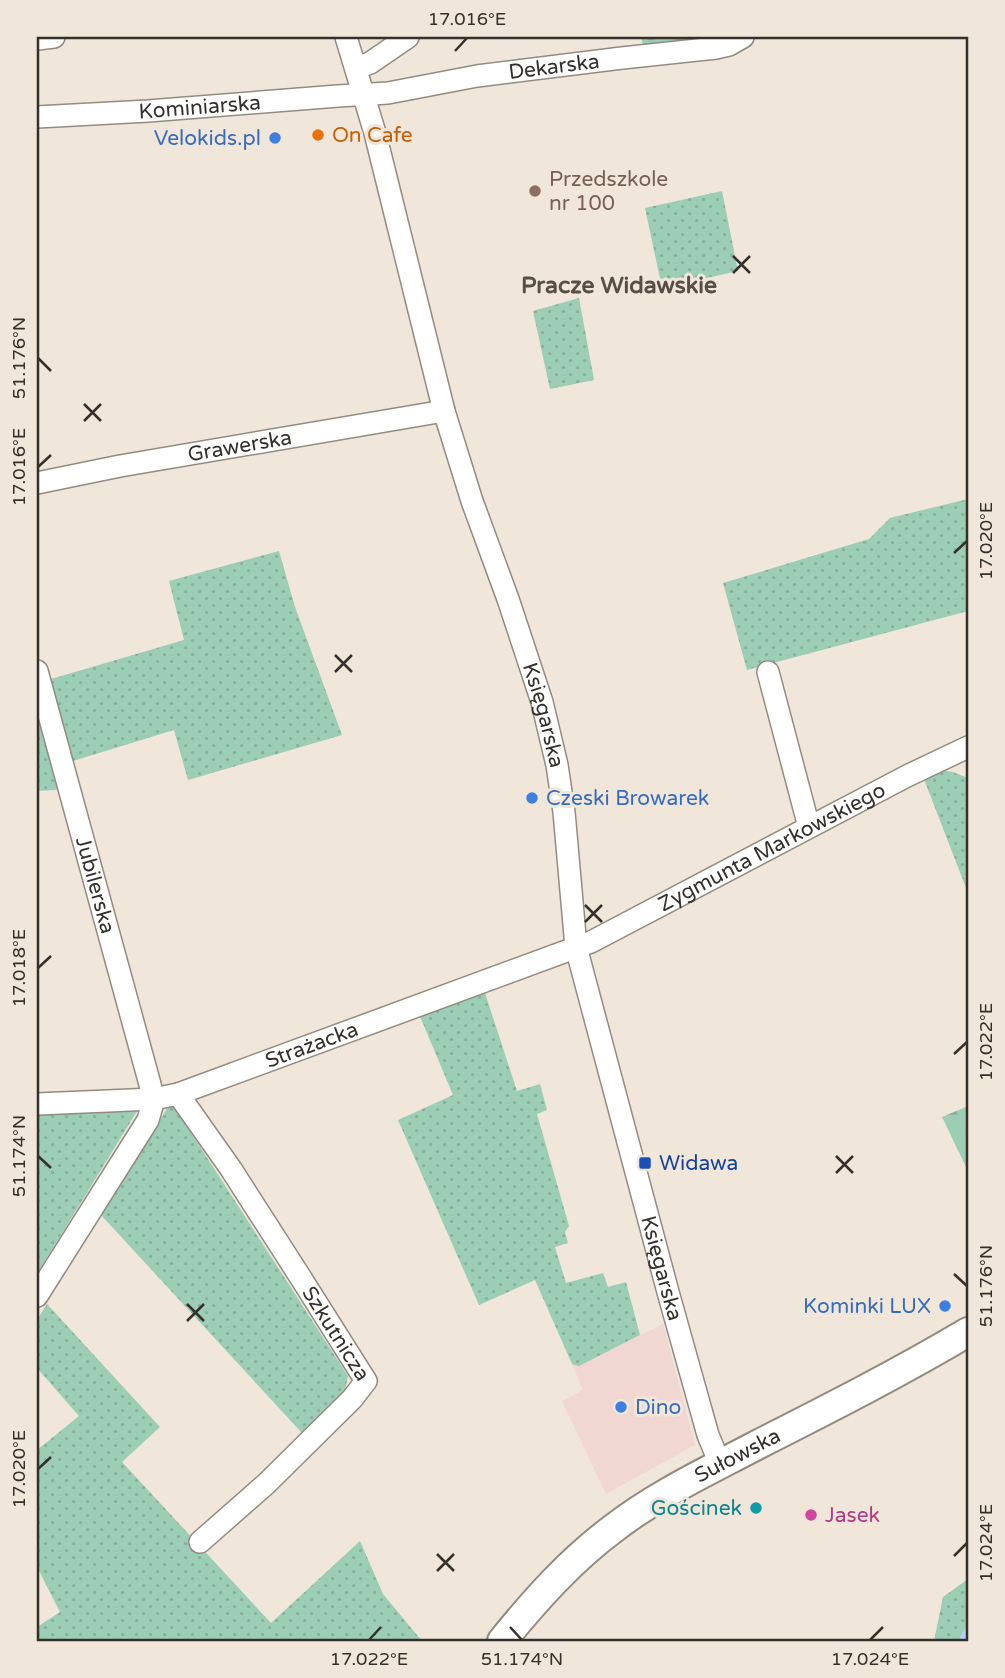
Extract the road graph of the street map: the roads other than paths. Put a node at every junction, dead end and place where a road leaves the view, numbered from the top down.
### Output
1 (54, 37) edge
2 (346, 37) edge
3 (408, 37) edge
4 (743, 37) edge
5 (37, 39) edge
6 (356, 68) junction
7 (364, 94) junction
8 (37, 117) edge
9 (444, 411) junction
10 (37, 483) edge
11 (37, 671) edge
12 (768, 671) dead end
13 (968, 747) edge
14 (808, 827) junction
15 (576, 947) junction
16 (178, 1094) junction
17 (154, 1099) junction
18 (37, 1104) edge
19 (37, 1296) edge
20 (968, 1332) edge
21 (720, 1464) junction
22 (200, 1542) dead end
23 (502, 1641) edge

1 - 5 street
2 - 6 street, Księgarska
3 - 6 street
4 - 7 street, Dekarska
6 - 7 street, Księgarska
7 - 8 street, Kominiarska
7 - 9 street, Księgarska
9 - 10 street, Grawerska
9 - 15 street, Księgarska
11 - 17 street, Jubilerska
12 - 14 street
13 - 14 street, Zygmunta Markowskiego
14 - 15 street, Zygmunta Markowskiego
15 - 16 street, Strażacka
15 - 21 street, Księgarska
16 - 17 street, Strażacka
16 - 22 street, Szkutnicza
17 - 18 street, Strażacka
17 - 19 street
20 - 21 main road, Sułowska
21 - 23 main road, Sułowska

